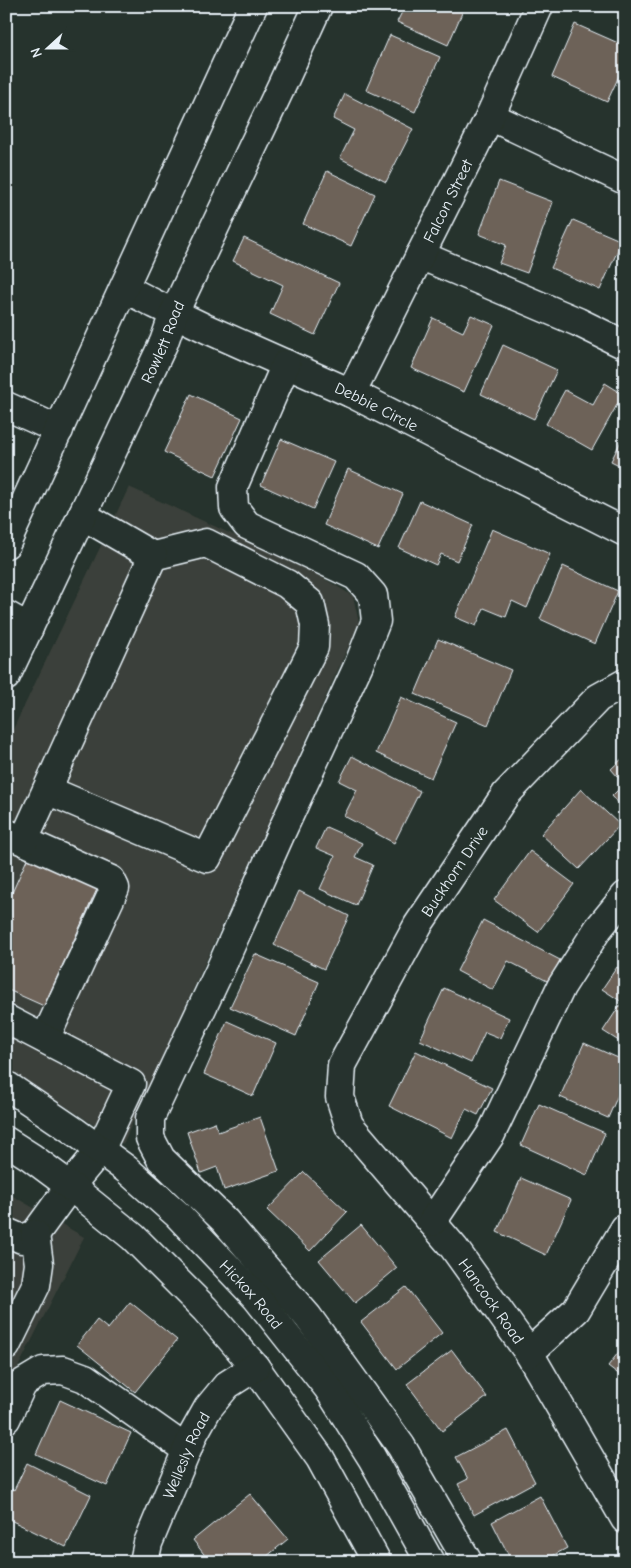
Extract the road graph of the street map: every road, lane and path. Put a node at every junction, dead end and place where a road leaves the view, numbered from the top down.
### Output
1 (253, 6) edge
2 (318, 6) edge
3 (539, 6) edge
4 (490, 116) junction
5 (625, 180) edge
6 (420, 255) junction
7 (124, 288) junction
8 (174, 313) junction
9 (625, 345) edge
10 (286, 364) junction
11 (351, 393) junction
12 (6, 406) edge
13 (59, 430) junction
14 (82, 515) junction
15 (625, 532) edge
16 (6, 544) edge
17 (153, 556) junction
18 (18, 622) edge
19 (6, 676) edge
20 (625, 683) edge
21 (47, 790) junction
22 (15, 838) edge
23 (625, 896) edge
24 (6, 1019) edge
25 (45, 1039) junction
26 (6, 1085) edge
27 (340, 1097) joint
28 (6, 1141) edge
29 (100, 1150) junction
30 (70, 1186) junction
31 (432, 1222) junction
32 (625, 1228) edge
33 (6, 1232) edge
34 (35, 1234) junction
35 (6, 1346) edge
36 (529, 1353) junction
37 (255, 1367) junction
38 (6, 1419) edge
39 (187, 1450) junction
40 (624, 1517) edge
41 (144, 1562) edge
42 (377, 1562) edge
43 (430, 1562) edge
44 (468, 1562) edge

1 - 7 street
2 - 8 street, Rowlett Road
3 - 4 street, Falcon Street
4 - 5 street
4 - 6 street, Falcon Street
6 - 9 street
6 - 11 street, Falcon Street
7 - 8 street, Debbie Circle
7 - 13 street
8 - 10 street, Debbie Circle
8 - 14 street, Rowlett Road
10 - 11 street, Debbie Circle
10 - 44 street
11 - 15 street, Debbie Circle
12 - 13 street
13 - 16 street
14 - 17 street
14 - 18 street, Rowlett Road
17 - 21 street
17 - 21 street
18 - 19 street, Rowlett Road
20 - 27 street, Buckhorn Drive
21 - 22 street
22 - 25 street
23 - 31 street
24 - 25 street
25 - 29 street
26 - 29 street, Hickox Road
27 - 31 street, Hancock Road
28 - 30 street
29 - 30 street
29 - 43 street, Hickox Road
30 - 34 street
30 - 37 street
31 - 36 street, Hancock Road
32 - 36 street
33 - 34 street
34 - 35 street
36 - 40 street, Hancock Road
37 - 39 street, Wellesly Road
37 - 42 street
38 - 39 street
39 - 41 street, Wellesly Road

